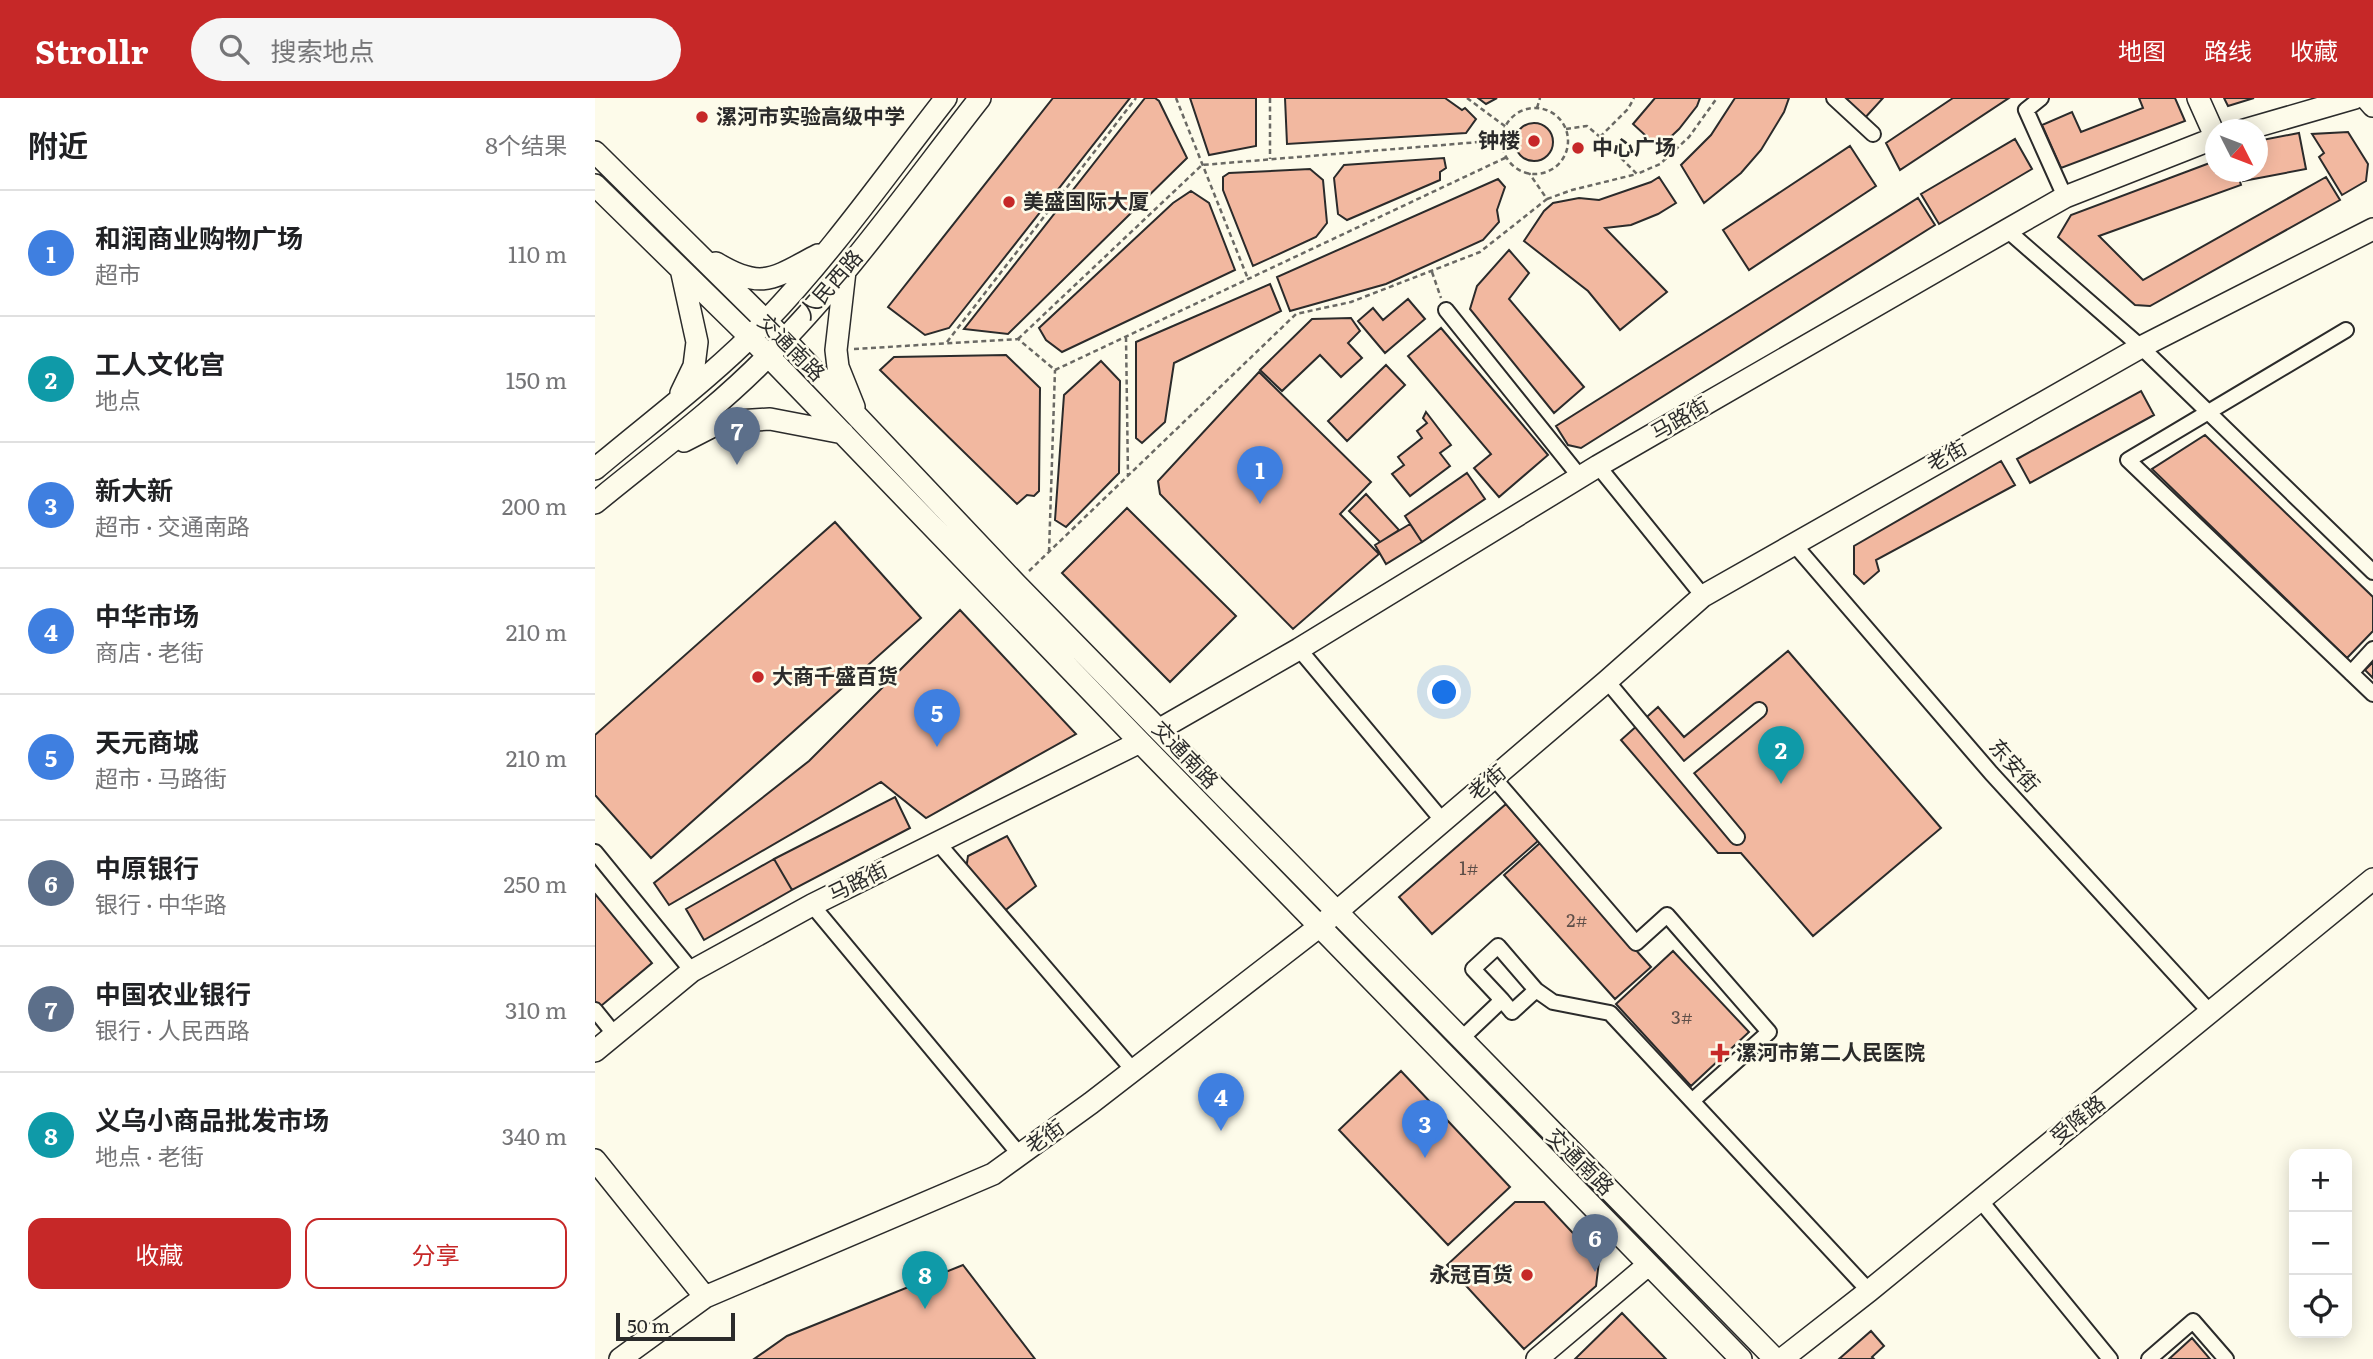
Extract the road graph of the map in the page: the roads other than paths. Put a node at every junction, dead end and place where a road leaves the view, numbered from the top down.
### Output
1 (946, 98) edge
2 (980, 98) edge
3 (1834, 98) edge
4 (2041, 98) edge
5 (2198, 98) edge
6 (2355, 98) edge
7 (2366, 98) edge
8 (2373, 106) edge
9 (2207, 119) edge
10 (2268, 123) edge
11 (1873, 134) dead end
12 (2205, 141) edge
13 (595, 152) edge
14 (595, 185) edge
15 (2065, 197) junction
16 (2373, 229) edge
17 (2007, 230) junction
18 (695, 251) junction
19 (826, 251) junction
20 (681, 267) junction
21 (846, 271) junction
22 (1446, 310) road end
23 (766, 321) junction
24 (2346, 330) dead end
25 (750, 337) junction
26 (784, 339) junction
27 (2141, 347) junction
28 (769, 356) junction
29 (679, 399) junction
30 (2208, 412) junction
31 (851, 426) junction
32 (648, 460) junction
33 (595, 469) edge
34 (1589, 471) junction
35 (595, 503) edge
36 (1793, 543) junction
37 (2373, 572) edge
38 (1703, 596) junction
39 (1299, 649) junction
40 (2373, 649) edge
41 (2351, 673) junction
42 (1607, 681) junction
43 (2373, 694) edge
44 (1759, 710) dead end
45 (1160, 729) junction
46 (1140, 742) junction
47 (1683, 772) junction
48 (1493, 778) junction
49 (1442, 820) junction
50 (1737, 836) dead end
51 (937, 843) junction
52 (595, 852) edge
53 (2373, 879) edge
54 (812, 905) junction
55 (1337, 911) junction
56 (1320, 926) junction
57 (692, 971) junction
58 (1536, 990) junction
59 (1501, 1000) junction
60 (595, 1010) edge
61 (2210, 1012) junction
62 (615, 1035) junction
63 (1460, 1040) junction
64 (595, 1051) edge
65 (1133, 1070) junction
66 (1692, 1101) junction
67 (1020, 1155) junction
68 (595, 1160) edge
69 (1980, 1200) junction
70 (1648, 1265) junction
71 (1868, 1291) junction
72 (705, 1297) junction
73 (620, 1359) edge
74 (1537, 1359) edge
75 (1741, 1359) edge
76 (1775, 1359) edge
77 (1781, 1359) edge
78 (2110, 1359) edge
79 (2149, 1359) edge
80 (2226, 1359) edge

1 - 19 street, 人民西路
2 - 21 street, 人民西路
3 - 11 street
4 - 15 street
5 - 9 street
6 - 10 street
7 - 8 street
12 - 15 street, 马路街
13 - 18 street, 交通南路
14 - 20 street, 交通南路
15 - 17 street, 马路街
16 - 27 street, 老街
17 - 27 street
17 - 34 street, 马路街
18 - 19 street
18 - 23 street, 交通南路
19 - 23 street, 人民西路
20 - 25 street, 交通南路
20 - 29 street
21 - 26 street, 人民西路
21 - 31 street
22 - 34 street
23 - 25 street, 人民西路
23 - 26 street, 交通南路
24 - 30 street
25 - 28 street, 交通南路
25 - 29 street, 人民西路
26 - 28 street, 人民西路
26 - 31 street, 交通南路
27 - 30 street
27 - 36 street, 老街
28 - 31 street, 交通南路
28 - 32 street, 人民西路
29 - 33 street, 人民西路
30 - 37 street
30 - 41 street
31 - 32 street
31 - 45 street, 交通南路
31 - 46 street, 交通南路
32 - 35 street, 人民西路
34 - 38 street
34 - 39 street, 马路街
36 - 38 street, 老街
36 - 61 street, 东安街
38 - 42 street, 老街
39 - 45 street, 马路街
39 - 49 street
40 - 41 street
41 - 43 street
42 - 47 street
42 - 48 street, 老街
44 - 47 street
45 - 55 street, 交通南路
46 - 51 street, 马路街
46 - 56 street, 交通南路
47 - 50 street
48 - 49 street, 老街
48 - 66 street
49 - 55 street, 老街
51 - 54 street, 马路街
51 - 65 street
52 - 57 street
53 - 61 street, 受降路
54 - 57 street, 马路街
54 - 67 street
55 - 56 street, 老街
55 - 63 street, 交通南路
56 - 65 street, 老街
56 - 70 street, 交通南路
57 - 62 street, 马路街
58 - 59 street
58 - 59 street
58 - 66 street
59 - 63 street
60 - 62 street
61 - 69 street, 受降路
62 - 64 street, 马路街
63 - 76 street, 交通南路
65 - 67 street, 老街
66 - 71 street
67 - 72 street, 老街
68 - 72 street
69 - 71 street, 受降路
69 - 78 street
70 - 74 street
70 - 75 street, 交通南路
71 - 77 street, 受降路
72 - 73 street, 老街
79 - 80 street

